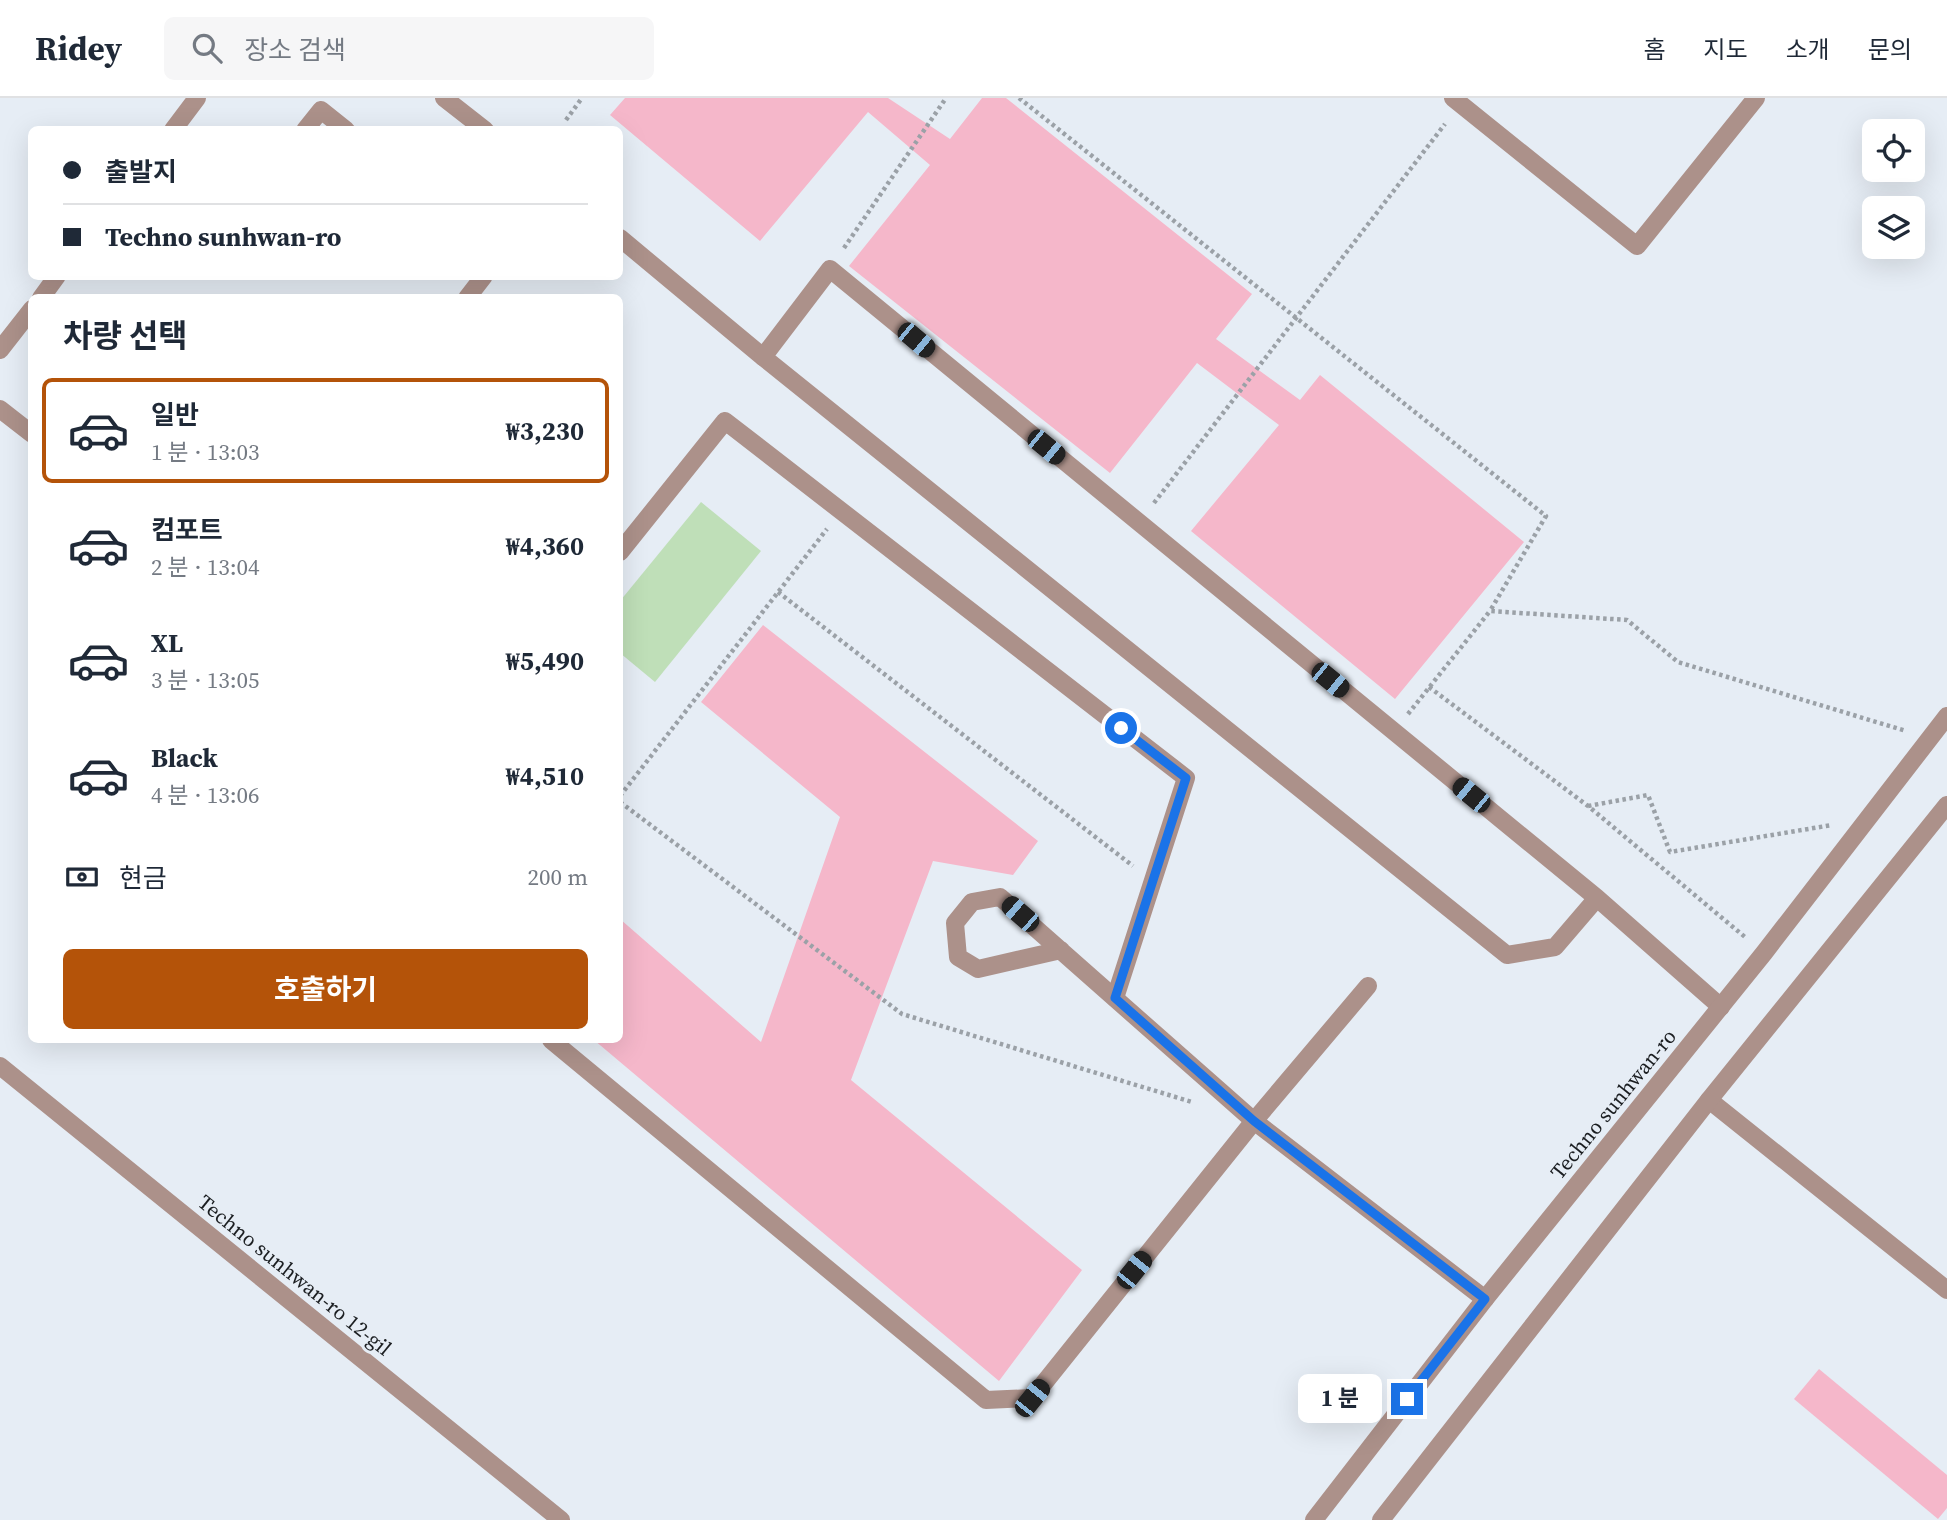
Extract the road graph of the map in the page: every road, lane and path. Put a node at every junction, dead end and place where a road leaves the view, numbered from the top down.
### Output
1 (197, 98) edge
2 (444, 98) edge
3 (582, 98) edge
4 (946, 98) edge
5 (1019, 98) edge
6 (1756, 98) edge
7 (1456, 101) edge
8 (566, 120) dead end
9 (176, 126) edge
10 (308, 126) edge
11 (341, 126) edge
12 (480, 126) edge
13 (623, 240) edge
14 (830, 269) junction
15 (481, 280) edge
16 (470, 294) edge
17 (28, 314) edge
18 (1295, 316) junction
19 (0, 349) edge
20 (763, 357) junction
21 (0, 409) edge
22 (28, 431) edge
23 (841, 511) junction
24 (1139, 523) junction
25 (623, 548) edge
26 (778, 592) junction
27 (1489, 611) junction
28 (1429, 687) junction
29 (1947, 716) edge
30 (1394, 732) junction
31 (1930, 738) junction
32 (623, 792) edge
33 (623, 804) edge
34 (1947, 805) edge
35 (1588, 806) junction
36 (1867, 819) junction
37 (1153, 881) junction
38 (1597, 898) junction
39 (1061, 950) junction
40 (1764, 953) junction
41 (1368, 986) dead end
42 (1115, 998) junction
43 (1721, 1007) junction
44 (555, 1043) edge
45 (0, 1066) edge
46 (1709, 1100) junction
47 (1202, 1105) dead end
48 (1254, 1121) junction
49 (1947, 1290) edge
50 (1485, 1299) junction
51 (561, 1520) edge
52 (1314, 1520) edge
53 (1381, 1520) edge

1 - 9 street
2 - 12 street
3 - 8 path
4 - 14 path
5 - 18 path
6 - 7 street
7 - 18 path
10 - 11 street
13 - 20 street
14 - 20 street
14 - 24 street
15 - 16 street
17 - 19 street
18 - 24 path
18 - 27 path
20 - 38 street
21 - 22 street
23 - 25 street
23 - 26 path
23 - 37 street
24 - 30 street
26 - 32 path
26 - 37 path
27 - 28 path
27 - 31 path
28 - 30 path
28 - 35 path
29 - 31 street, Techno sunhwan-ro
30 - 38 street
31 - 36 street, Techno sunhwan-ro
33 - 47 path
34 - 46 street
35 - 36 path
35 - 40 path
36 - 40 street, Techno sunhwan-ro
37 - 42 street
38 - 43 street
39 - 39 street
39 - 42 street
40 - 43 street, Techno sunhwan-ro
41 - 48 street
42 - 48 street
43 - 50 street, Techno sunhwan-ro
44 - 48 street
45 - 51 street, Techno sunhwan-ro 12-gil
46 - 49 street
46 - 53 street
48 - 50 street
50 - 52 street, Techno sunhwan-ro

